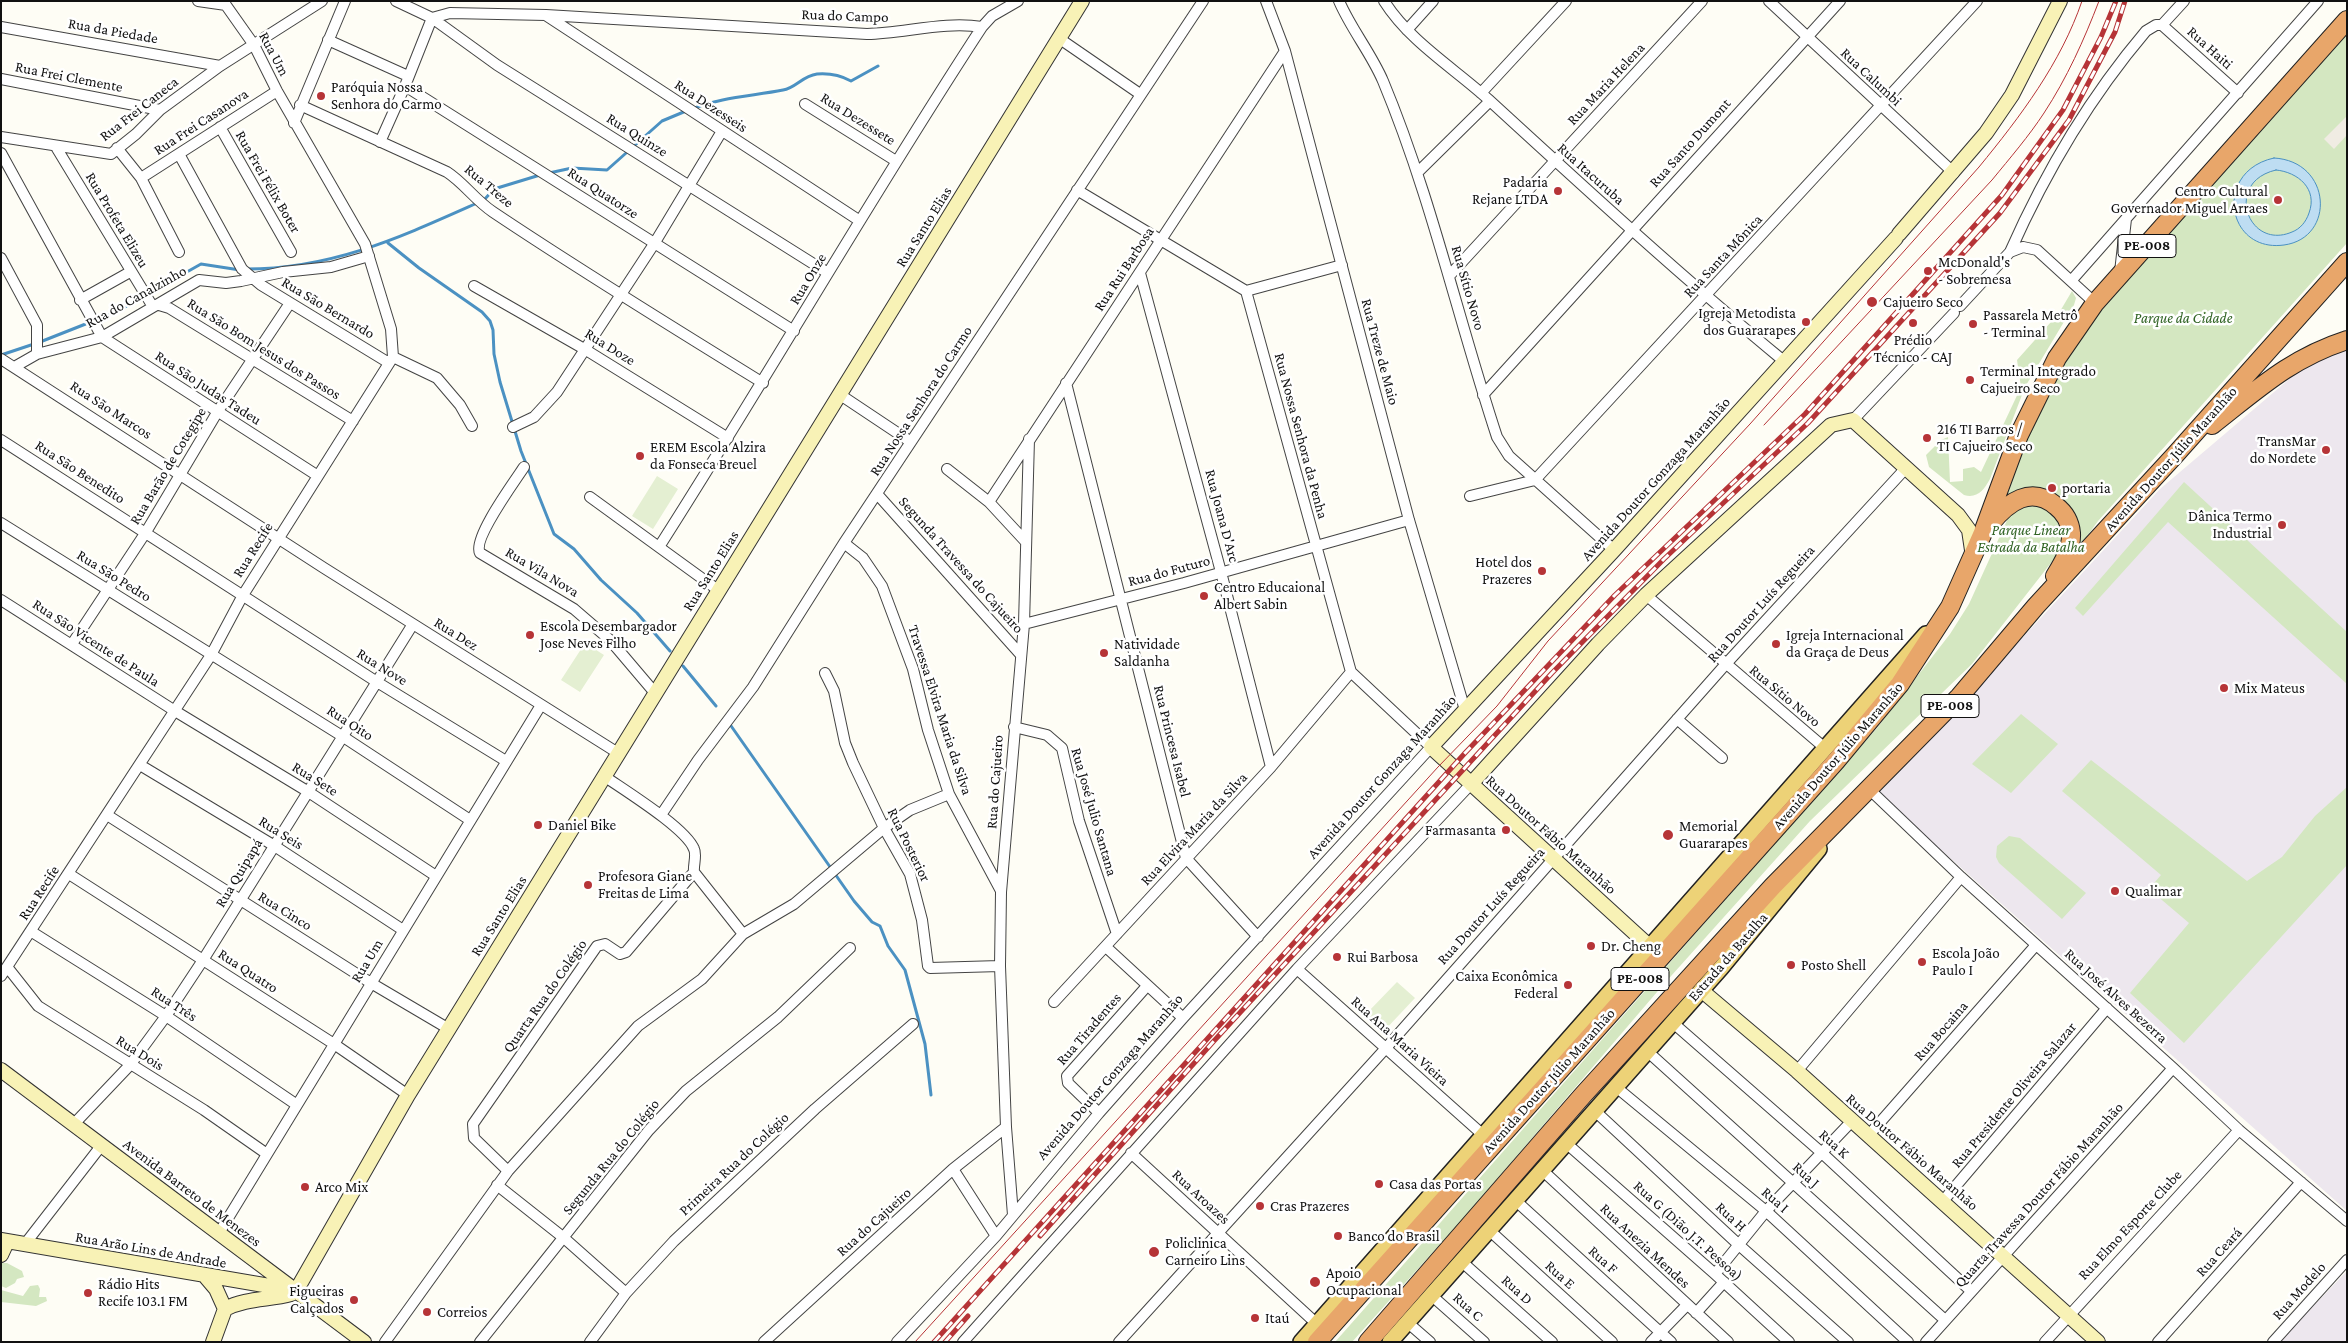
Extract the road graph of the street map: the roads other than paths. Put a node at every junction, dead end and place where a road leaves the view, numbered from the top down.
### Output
1 (198, 1) edge
2 (322, 1) edge
3 (345, 1) edge
4 (396, 1) edge
5 (1018, 1) edge
6 (1082, 1) edge
7 (1203, 1) edge
8 (1266, 1) edge
9 (1339, 1) edge
10 (1384, 1) edge
11 (1433, 1) edge
12 (1566, 1) edge
13 (1702, 1) edge
14 (1769, 1) edge
15 (1840, 1) edge
16 (1977, 1) edge
17 (2060, 1) edge
18 (2184, 1) edge
19 (2318, 1) edge
20 (225, 3) edge
21 (546, 15) junction
22 (432, 18) junction
23 (2347, 20) edge
24 (2162, 25) junction
25 (1, 26) edge
26 (982, 27) junction
27 (1407, 30) junction
28 (1806, 37) junction
29 (1060, 39) junction
30 (328, 40) junction
31 (254, 45) junction
32 (1285, 52) junction
33 (220, 66) junction
34 (408, 76) junction
35 (1, 80) edge
36 (405, 86) junction
37 (276, 92) junction
38 (1481, 93) junction
39 (2238, 93) junction
40 (1140, 94) junction
41 (1490, 101) junction
42 (805, 104) dead end
43 (300, 105) junction
44 (1881, 106) junction
45 (160, 110) junction
46 (294, 123) junction
47 (220, 127) junction
48 (722, 131) junction
49 (1, 137) edge
50 (380, 142) junction
51 (56, 147) junction
52 (117, 148) junction
53 (1, 152) edge
54 (179, 154) junction
55 (896, 161) junction
56 (1555, 162) junction
57 (1954, 173) junction
58 (1417, 174) junction
59 (141, 178) junction
60 (688, 185) junction
61 (1077, 190) junction
62 (2126, 218) junction
63 (860, 221) junction
64 (1632, 230) junction
65 (1160, 240) junction
66 (654, 244) junction
67 (368, 251) junction
68 (179, 252) dead end
69 (291, 252) dead end
70 (2010, 252) junction
71 (1, 258) edge
72 (2347, 262) edge
73 (1342, 265) junction
74 (130, 272) junction
75 (828, 273) junction
76 (1140, 273) junction
77 (248, 274) junction
78 (1450, 276) junction
79 (2119, 277) junction
80 (2071, 281) junction
81 (474, 286) dead end
82 (1246, 291) junction
83 (621, 296) junction
84 (1706, 297) junction
85 (80, 300) junction
86 (290, 302) junction
87 (2096, 303) junction
88 (154, 305) junction
89 (794, 330) junction
90 (102, 338) junction
91 (2347, 340) edge
92 (586, 350) junction
93 (37, 352) junction
94 (252, 358) junction
95 (2, 360) edge
96 (391, 360) junction
97 (1785, 362) junction
98 (16, 366) junction
99 (763, 382) junction
100 (1066, 383) junction
101 (839, 394) junction
102 (1483, 396) junction
103 (218, 411) junction
104 (1853, 420) junction
105 (353, 421) junction
106 (472, 426) dead end
107 (514, 427) dead end
108 (728, 438) junction
109 (1029, 439) junction
110 (1, 440) edge
111 (911, 442) junction
112 (2175, 455) junction
113 (524, 467) dead end
114 (947, 469) dead end
115 (1905, 469) junction
116 (181, 473) junction
117 (318, 476) junction
118 (1535, 480) junction
119 (878, 495) junction
120 (1470, 496) dead end
121 (590, 497) dead end
122 (989, 502) junction
123 (1409, 520) junction
124 (1, 523) edge
125 (146, 532) junction
126 (1982, 535) junction
127 (279, 537) junction
128 (1026, 542) junction
129 (844, 543) junction
130 (1315, 545) junction
131 (660, 547) junction
132 (1614, 550) junction
133 (1973, 558) junction
134 (1221, 572) junction
135 (108, 590) junction
136 (718, 590) junction
137 (243, 595) junction
138 (1646, 595) junction
139 (1, 600) edge
140 (1120, 600) junction
141 (2036, 606) junction
142 (1950, 607) junction
143 (413, 624) junction
144 (1024, 624) junction
145 (72, 644) junction
146 (211, 655) junction
147 (1022, 655) junction
148 (1725, 665) junction
149 (1351, 672) junction
150 (826, 673) dead end
151 (377, 682) junction
152 (655, 693) junction
153 (540, 705) junction
154 (1465, 710) junction
155 (174, 712) junction
156 (1677, 719) junction
157 (1014, 727) junction
158 (342, 736) junction
159 (1431, 747) junction
160 (1826, 750) junction
161 (618, 753) junction
162 (1722, 758) dead end
163 (506, 762) junction
164 (140, 765) junction
165 (1271, 767) junction
166 (604, 776) junction
167 (1472, 784) junction
168 (307, 791) junction
169 (949, 794) junction
170 (1864, 795) junction
171 (107, 815) junction
172 (661, 815) junction
173 (470, 820) junction
174 (884, 828) junction
175 (273, 846) junction
176 (1186, 858) junction
177 (1554, 858) junction
178 (694, 872) junction
179 (69, 874) junction
180 (436, 876) junction
181 (1961, 877) junction
182 (1001, 892) junction
183 (240, 901) junction
184 (403, 930) junction
185 (32, 932) junction
186 (743, 934) junction
187 (1117, 934) junction
188 (1258, 937) junction
189 (2036, 945) junction
190 (1649, 946) junction
191 (1106, 947) junction
192 (850, 948) dead end
193 (203, 960) junction
194 (1000, 966) junction
195 (1297, 969) junction
196 (4, 972) edge
197 (371, 983) junction
198 (1147, 986) junction
199 (1701, 990) junction
200 (1054, 1002) dead end
201 (2107, 1008) junction
202 (166, 1016) junction
203 (1183, 1018) junction
204 (1672, 1022) junction
205 (914, 1024) dead end
206 (449, 1029) junction
207 (334, 1044) junction
208 (1386, 1048) junction
209 (1647, 1051) junction
210 (130, 1065) junction
211 (2173, 1068) junction
212 (1, 1070) edge
213 (1797, 1071) junction
214 (1616, 1087) junction
215 (408, 1095) junction
216 (297, 1105) junction
217 (1595, 1111) junction
218 (1099, 1113) junction
219 (1852, 1121) junction
220 (73, 1125) junction
221 (1006, 1127) junction
222 (2239, 1130) junction
223 (1482, 1134) junction
224 (1868, 1136) junction
225 (1566, 1143) junction
226 (101, 1146) junction
227 (1131, 1153) junction
228 (1822, 1153) junction
229 (267, 1154) junction
230 (953, 1169) junction
231 (1542, 1170) junction
232 (508, 1171) junction
233 (2301, 1182) junction
234 (1793, 1183) junction
235 (497, 1185) junction
236 (1516, 1200) junction
237 (1943, 1201) junction
238 (1766, 1211) junction
239 (1013, 1215) junction
240 (2347, 1221) edge
241 (1489, 1230) junction
242 (1217, 1232) junction
243 (219, 1233) junction
244 (996, 1236) junction
245 (564, 1238) junction
246 (4, 1241) edge
247 (25, 1244) junction
248 (1739, 1245) junction
249 (1, 1255) edge
250 (2004, 1256) junction
251 (2347, 1260) edge
252 (1462, 1261) junction
253 (1715, 1274) junction
254 (205, 1276) junction
255 (1724, 1282) junction
256 (296, 1291) junction
257 (1971, 1291) junction
258 (626, 1293) junction
259 (1431, 1295) junction
260 (1687, 1305) junction
261 (225, 1310) junction
262 (1696, 1313) junction
263 (2068, 1315) junction
264 (1945, 1320) junction
265 (1407, 1322) junction
266 (1317, 1324) junction
267 (1660, 1332) junction
268 (213, 1342) edge
269 (364, 1342) edge
270 (386, 1342) edge
271 (480, 1342) edge
272 (590, 1342) edge
273 (764, 1342) edge
274 (897, 1342) edge
275 (964, 1342) edge
276 (1119, 1342) edge
277 (1301, 1342) edge
278 (1317, 1342) edge
279 (1368, 1342) edge
280 (1390, 1342) edge
281 (1430, 1342) edge
282 (1484, 1342) edge
283 (1552, 1342) edge
284 (1612, 1342) edge
285 (1651, 1342) edge
286 (1671, 1342) edge
287 (1728, 1342) edge
288 (1789, 1342) edge
289 (1848, 1342) edge
290 (1908, 1342) edge
291 (1926, 1342) edge
292 (2044, 1342) edge
293 (2098, 1342) edge
294 (2158, 1342) edge
295 (2273, 1342) edge

1 - 20 street
2 - 31 street, Rua Frei Caneca
3 - 30 street
4 - 22 street
5 - 26 street
6 - 29 street, Rua Santo Elias
7 - 40 street, Rua Nossa Senhora do Carmo
8 - 32 street, Rua Treze de Maio
9 - 58 street, Rua Sítio Novo
10 - 27 street, Rua Itacuruba
11 - 27 street
12 - 38 street
13 - 56 street, Rua Maria Helena
14 - 28 street, Rua Calumbi
15 - 28 street, Rua Santo Dumont
16 - 44 street, Rua Santa Mônica
17 - 57 street, Avenida Doutor Gonzaga Maranhão
18 - 24 street
19 - 39 street
20 - 31 street, Rua Um
21 - 22 street, Rua do Campo
21 - 26 street, Rua do Campo
21 - 48 street, Rua Dezesseis
22 - 34 street
22 - 60 street, Rua Quinze
23 - 79 highway, Avenida Doutor Júlio Maranhão / PE-008
24 - 39 street, Rua Haiti
24 - 70 street
25 - 33 street, Rua da Piedade
26 - 55 street, Rua Onze
27 - 38 street, Rua Itacuruba
28 - 44 street, Rua Calumbi
28 - 64 street, Rua Santo Dumont
29 - 40 street
29 - 101 street, Rua Santo Elias
30 - 34 street
30 - 43 street
31 - 33 street, Rua Frei Caneca
31 - 37 street, Rua Um
32 - 65 street, Rua Rui Barbosa
32 - 73 street, Rua Treze de Maio
33 - 45 street, Rua Frei Caneca
34 - 36 street
35 - 45 street, Rua Frei Clemente
36 - 50 street
36 - 66 street, Rua Quatorze
37 - 46 street, Rua Um
37 - 47 street, Rua Frei Casanova
38 - 41 street, Rua Itacuruba
39 - 62 street
40 - 61 street, Rua Nossa Senhora do Carmo
41 - 56 street, Rua Itacuruba
41 - 58 street
42 - 55 street, Rua Dezessete
43 - 46 street
43 - 50 street, Rua Treze
44 - 57 street, Rua Calumbi
44 - 84 street, Rua Santa Mônica
45 - 52 street, Rua Frei Caneca
46 - 67 street
47 - 54 street, Rua Frei Casanova
47 - 69 street, Rua Frei Félix Boter
48 - 60 street
48 - 63 street, Rua Dezesseis
49 - 51 street, Rua Frei Caneca
50 - 83 street, Rua Treze
51 - 52 street, Rua Frei Caneca
51 - 74 street, Rua Profeta Elizeu
52 - 59 street
53 - 85 street, Rua São Judas Tadeu
54 - 59 street, Rua Frei Casanova
54 - 77 street
55 - 63 street, Rua Onze
56 - 64 street, Rua Itacuruba
56 - 78 street, Rua Maria Helena
57 - 97 street, Avenida Doutor Gonzaga Maranhão
58 - 78 street, Rua Sítio Novo
59 - 68 street
60 - 66 street
60 - 75 street, Rua Quinze
61 - 65 street
61 - 111 street, Rua Nossa Senhora do Carmo
62 - 79 street
62 - 80 street
63 - 75 street, Rua Onze
64 - 84 street, Rua Itacuruba
64 - 102 street, Rua Santo Dumont
65 - 76 street, Rua Rui Barbosa
65 - 82 street
66 - 83 street
66 - 89 street, Rua Quatorze
67 - 77 street, Rua do Canalzinho
67 - 96 street
70 - 80 street
70 - 104 street
71 - 93 street
72 - 112 highway, Avenida Doutor Júlio Maranhão / PE-008
73 - 82 street
73 - 123 street, Rua Treze de Maio
74 - 85 street
74 - 88 street, Rua Profeta Elizeu
75 - 89 street, Rua Onze
76 - 100 street, Rua Rui Barbosa
76 - 134 street, Rua Joana D'Arc
77 - 86 street, Rua São Bernardo
77 - 88 street, Rua do Canalzinho
78 - 102 street, Rua Sítio Novo
79 - 87 highway, Avenida Doutor Júlio Maranhão / PE-008
80 - 87 street
81 - 92 street, Rua Doze
82 - 130 street, Rua Nossa Senhora da Penha
83 - 92 street
83 - 99 street, Rua Treze
84 - 97 street, Rua Itacuruba
84 - 118 street, Rua Santa Mônica
85 - 90 street, Rua São Judas Tadeu
86 - 94 street, Rua Barão de Cotegipe
86 - 96 street, Rua São Bernardo
87 - 126 highway, Avenida Doutor Júlio Maranhão / PE-008
88 - 90 street, Rua do Canalzinho
88 - 94 street, Rua São Bom Jesus dos Passos
89 - 99 street, Rua Onze
90 - 93 street, Rua do Canalzinho
90 - 103 street, Rua São Judas Tadeu
91 - 112 highway
92 - 107 street
92 - 108 street, Rua Doze
93 - 98 street, Rua do Canalzinho
94 - 103 street, Rua Barão de Cotegipe
94 - 105 street, Rua São Bom Jesus dos Passos
95 - 98 street, Rua São Marcos
96 - 105 street, Rua Recife
96 - 106 street, Rua São Bernardo
97 - 132 street, Avenida Doutor Gonzaga Maranhão
98 - 116 street, Rua São Marcos
99 - 108 street, Rua Onze
100 - 109 street, Rua Rui Barbosa
100 - 140 street, Rua Princesa Isabel
101 - 111 street
101 - 136 street, Rua Santo Elias
102 - 118 street, Rua Sítio Novo
103 - 116 street, Rua Barão de Cotegipe
103 - 117 street, Rua São Judas Tadeu
104 - 115 street
104 - 138 street
105 - 117 street, Rua Recife
108 - 131 street, Rua Onze
109 - 122 street, Rua Rui Barbosa
109 - 128 street, Rua do Cajueiro
110 - 125 street, Rua São Benedito
111 - 119 street, Rua Nossa Senhora do Carmo
112 - 141 highway, Avenida Doutor Júlio Maranhão / PE-008
113 - 152 street, Rua Vila Nova
114 - 122 street
115 - 133 street
115 - 148 street, Rua Doutor Luís Regueira
116 - 125 street, Rua Barão de Cotegipe
116 - 127 street, Rua São Marcos
117 - 127 street, Rua Recife
118 - 120 street
118 - 132 street, Rua Sítio Novo
119 - 129 street, Rua Nossa Senhora do Carmo
119 - 147 street, Segunda Travessa do Cajueiro
121 - 131 street
122 - 128 street
123 - 130 street, Rua do Futuro
123 - 154 street, Rua Treze de Maio
124 - 135 street, Rua São Pedro
125 - 135 street, Rua Barão de Cotegipe
125 - 137 street, Rua São Benedito
126 - 133 highway, Avenida Doutor Júlio Maranhão / PE-008
126 - 141 highway
127 - 137 street, Rua Recife
127 - 143 street, Rua Dez
128 - 144 street, Rua do Cajueiro
129 - 169 street, Travessa Elvira Maria da Silva
129 - 172 street, Rua Nossa Senhora do Carmo
130 - 134 street, Rua do Futuro
130 - 149 street, Rua Nossa Senhora da Penha
131 - 136 street
132 - 154 street, Avenida Doutor Gonzaga Maranhão
133 - 142 highway, Avenida Doutor Júlio Maranhão / PE-008
134 - 140 street, Rua do Futuro
134 - 165 street, Rua Joana D'Arc
135 - 145 street, Rua Barão de Cotegipe
135 - 146 street, Rua São Pedro
136 - 152 street, Rua Santo Elias
137 - 146 street, Rua Recife
137 - 151 street, Rua Nove
138 - 148 street, Rua Sítio Novo
138 - 167 street
139 - 145 street, Rua São Vicente de Paula
140 - 144 street, Rua do Futuro
140 - 176 street, Rua Princesa Isabel
141 - 170 highway, Avenida Doutor Júlio Maranhão / PE-008
142 - 160 main road
142 - 278 highway, Avenida Doutor Júlio Maranhão / PE-008
143 - 151 street, Rua Quipapá
143 - 153 street, Rua Dez
144 - 147 street, Rua do Cajueiro
145 - 155 street, Rua São Vicente de Paula
146 - 155 street, Rua Recife
146 - 158 street, Rua Oito
147 - 157 street, Rua do Cajueiro
148 - 156 street, Rua Doutor Luís Regueira
148 - 160 street, Rua Sítio Novo
149 - 159 street
149 - 165 street, Rua Elvira Maria da Silva
150 - 174 street, Rua Posterior
151 - 158 street, Rua Quipapá
151 - 163 street, Rua Nove
152 - 161 street, Rua Santo Elias
153 - 161 street, Rua Dez
153 - 163 street, Rua Um
154 - 159 street, Avenida Doutor Gonzaga Maranhão
155 - 164 street, Rua Recife
155 - 168 street, Rua Sete
156 - 162 street
156 - 177 street, Rua Doutor Luís Regueira
157 - 182 street, Rua do Cajueiro
157 - 187 street, Rua José Julio Santana
158 - 168 street, Rua Quipapá
158 - 173 street, Rua Oito
159 - 167 street, Rua Doutor Fábio Maranhão
159 - 188 street, Avenida Doutor Gonzaga Maranhão
160 - 190 main road, Avenida Doutor Júlio Maranhão
161 - 166 street, Rua Santo Elias
163 - 173 street, Rua Um
164 - 171 street, Rua Recife
164 - 175 street, Rua Seis
165 - 176 street, Rua Elvira Maria da Silva
166 - 172 street
166 - 206 street, Rua Santo Elias
167 - 177 street, Rua Doutor Fábio Maranhão
167 - 195 street
168 - 175 street, Rua Quipapá
168 - 180 street, Rua Sete
169 - 174 street
169 - 182 street, Travessa Elvira Maria da Silva
170 - 181 street, Rua José Alves Bezerra
170 - 199 main road, Estrada da Batalha
170 - 279 highway, Avenida Doutor Júlio Maranhão / PE-008
171 - 179 street, Rua Recife
171 - 183 street, Rua Cinco
172 - 178 street
173 - 180 street, Rua Um
174 - 186 street
174 - 194 street, Rua Posterior
175 - 183 street, Rua Quipapá
175 - 184 street, Rua Seis
176 - 187 street, Rua Elvira Maria da Silva
176 - 188 street, Rua Princesa Isabel
177 - 190 street, Rua Doutor Fábio Maranhão
177 - 208 street, Rua Doutor Luís Regueira
178 - 186 street
178 - 232 street, Quarta Rua do Colégio
179 - 185 street, Rua Recife
179 - 193 street, Rua Quatro
180 - 184 street, Rua Um
181 - 189 street, Rua José Alves Bezerra
181 - 213 street
182 - 194 street, Rua do Cajueiro
183 - 193 street, Rua Quipapá
183 - 197 street, Rua Cinco
184 - 197 street, Rua Um
185 - 196 street, Rua Recife
185 - 202 street, Rua Três
186 - 232 street
187 - 191 street, Rua Elvira Maria da Silva
188 - 203 street, Avenida Doutor Gonzaga Maranhão
189 - 201 street, Rua José Alves Bezerra
189 - 224 street, Rua Bocaina
190 - 223 main road, Avenida Doutor Júlio Maranhão
191 - 198 street
191 - 200 street, Rua Elvira Maria da Silva
192 - 245 street, Segunda Rua do Colégio
193 - 202 street, Rua Quipapá
193 - 207 street, Rua Quatro
194 - 221 street, Rua do Cajueiro
195 - 208 street, Rua Ana Maria Vieira
195 - 227 street
196 - 210 street, Rua Dois
197 - 206 street, Rua Cinco
197 - 207 street, Rua Um
198 - 203 street
198 - 218 street, Rua Tiradentes
199 - 204 main road, Estrada da Batalha
199 - 213 street, Rua Doutor Fábio Maranhão
201 - 211 street, Rua José Alves Bezerra
201 - 237 street, Rua Presidente Oliveira Salazar
202 - 210 street, Rua Quipapá
202 - 216 street, Rua Três
203 - 218 street, Avenida Doutor Gonzaga Maranhão
204 - 209 main road, Estrada da Batalha
204 - 228 street, Rua K
205 - 258 street, Primeira Rua do Colégio
206 - 215 street, Rua Santo Elias
207 - 215 street, Rua Quatro
207 - 216 street, Rua Um
208 - 223 street, Rua Ana Maria Vieira
208 - 242 street, Rua Doutor Luís Regueira
209 - 214 main road, Estrada da Batalha
209 - 234 street, Rua J
210 - 220 street, Rua Quipapá
210 - 229 street, Rua Dois
211 - 222 street, Rua José Alves Bezerra
211 - 250 street, Quarta Travessa Doutor Fábio Maranhão
212 - 220 street, Avenida Barreto de Menezes
213 - 219 street, Rua Doutor Fábio Maranhão
214 - 217 main road, Estrada da Batalha
214 - 238 street, Rua I
215 - 256 street, Rua Santo Elias
216 - 229 street, Rua Um
217 - 225 main road
217 - 248 street, Rua H
218 - 239 street, Avenida Doutor Gonzaga Maranhão
219 - 224 street, Rua Doutor Fábio Maranhão
219 - 228 street
220 - 226 street, Avenida Barreto de Menezes
221 - 230 street, Rua do Cajueiro
221 - 239 street, Rua do Cajueiro
222 - 233 street, Rua José Alves Bezerra
222 - 263 street, Rua Elmo Esporte Clube
223 - 266 main road, Avenida Doutor Júlio Maranhão
224 - 237 street, Rua Doutor Fábio Maranhão
225 - 231 main road
225 - 253 street, Rua G (Dião J.T. Pessoa)
226 - 243 street, Avenida Barreto de Menezes
226 - 247 street
227 - 242 street, Rua Aroazes
227 - 275 street
228 - 234 street
228 - 257 street, Rua K
229 - 243 street, Rua Um
230 - 244 street
230 - 273 street, Rua do Cajueiro
231 - 236 main road
231 - 260 street, Rua Anezia Mendes
232 - 235 street
233 - 240 street, Rua José Alves Bezerra
233 - 294 street, Rua Ceará
234 - 238 street
234 - 264 street, Rua J
235 - 245 street
235 - 270 street
236 - 241 main road
236 - 267 street, Rua F
237 - 250 street, Rua Doutor Fábio Maranhão
238 - 248 street
238 - 290 street, Rua I
239 - 244 street, Avenida Doutor Gonzaga Maranhão
241 - 252 main road
241 - 284 street, Rua E
242 - 266 street, Rua Aroazes
242 - 276 street, Rua Doutor Luís Regueira
243 - 256 street, Avenida Barreto de Menezes
244 - 274 street, Avenida Doutor Gonzaga Maranhão
245 - 258 street
245 - 271 street, Segunda Rua do Colégio
246 - 247 street, Rua Arão Lins de Andrade
246 - 249 street
247 - 254 street, Rua Arão Lins de Andrade
248 - 253 street
248 - 289 street, Rua H
250 - 257 street, Quarta Travessa Doutor Fábio Maranhão
250 - 263 street, Rua Doutor Fábio Maranhão
251 - 295 street, Rua Modelo
252 - 259 main road
252 - 283 street, Rua D
253 - 255 street, Rua G (Dião J.T. Pessoa)
254 - 256 street, Rua Arão Lins de Andrade
254 - 261 street
255 - 262 street
255 - 288 street, Rua G (Dião J.T. Pessoa)
256 - 261 street
256 - 269 street, Avenida Barreto de Menezes
257 - 264 street, Quarta Travessa Doutor Fábio Maranhão
258 - 272 street, Primeira Rua do Colégio
259 - 265 main road
259 - 282 street, Rua C
260 - 262 street, Rua Anezia Mendes
260 - 267 street
261 - 268 street
262 - 287 street, Rua Anezia Mendes
263 - 292 street, Rua Elmo Esporte Clube
263 - 293 street, Rua Doutor Fábio Maranhão
264 - 291 street, Quarta Travessa Doutor Fábio Maranhão
265 - 280 main road
265 - 281 street
266 - 277 main road, Avenida Doutor Júlio Maranhão
267 - 285 street
267 - 286 street, Rua F

